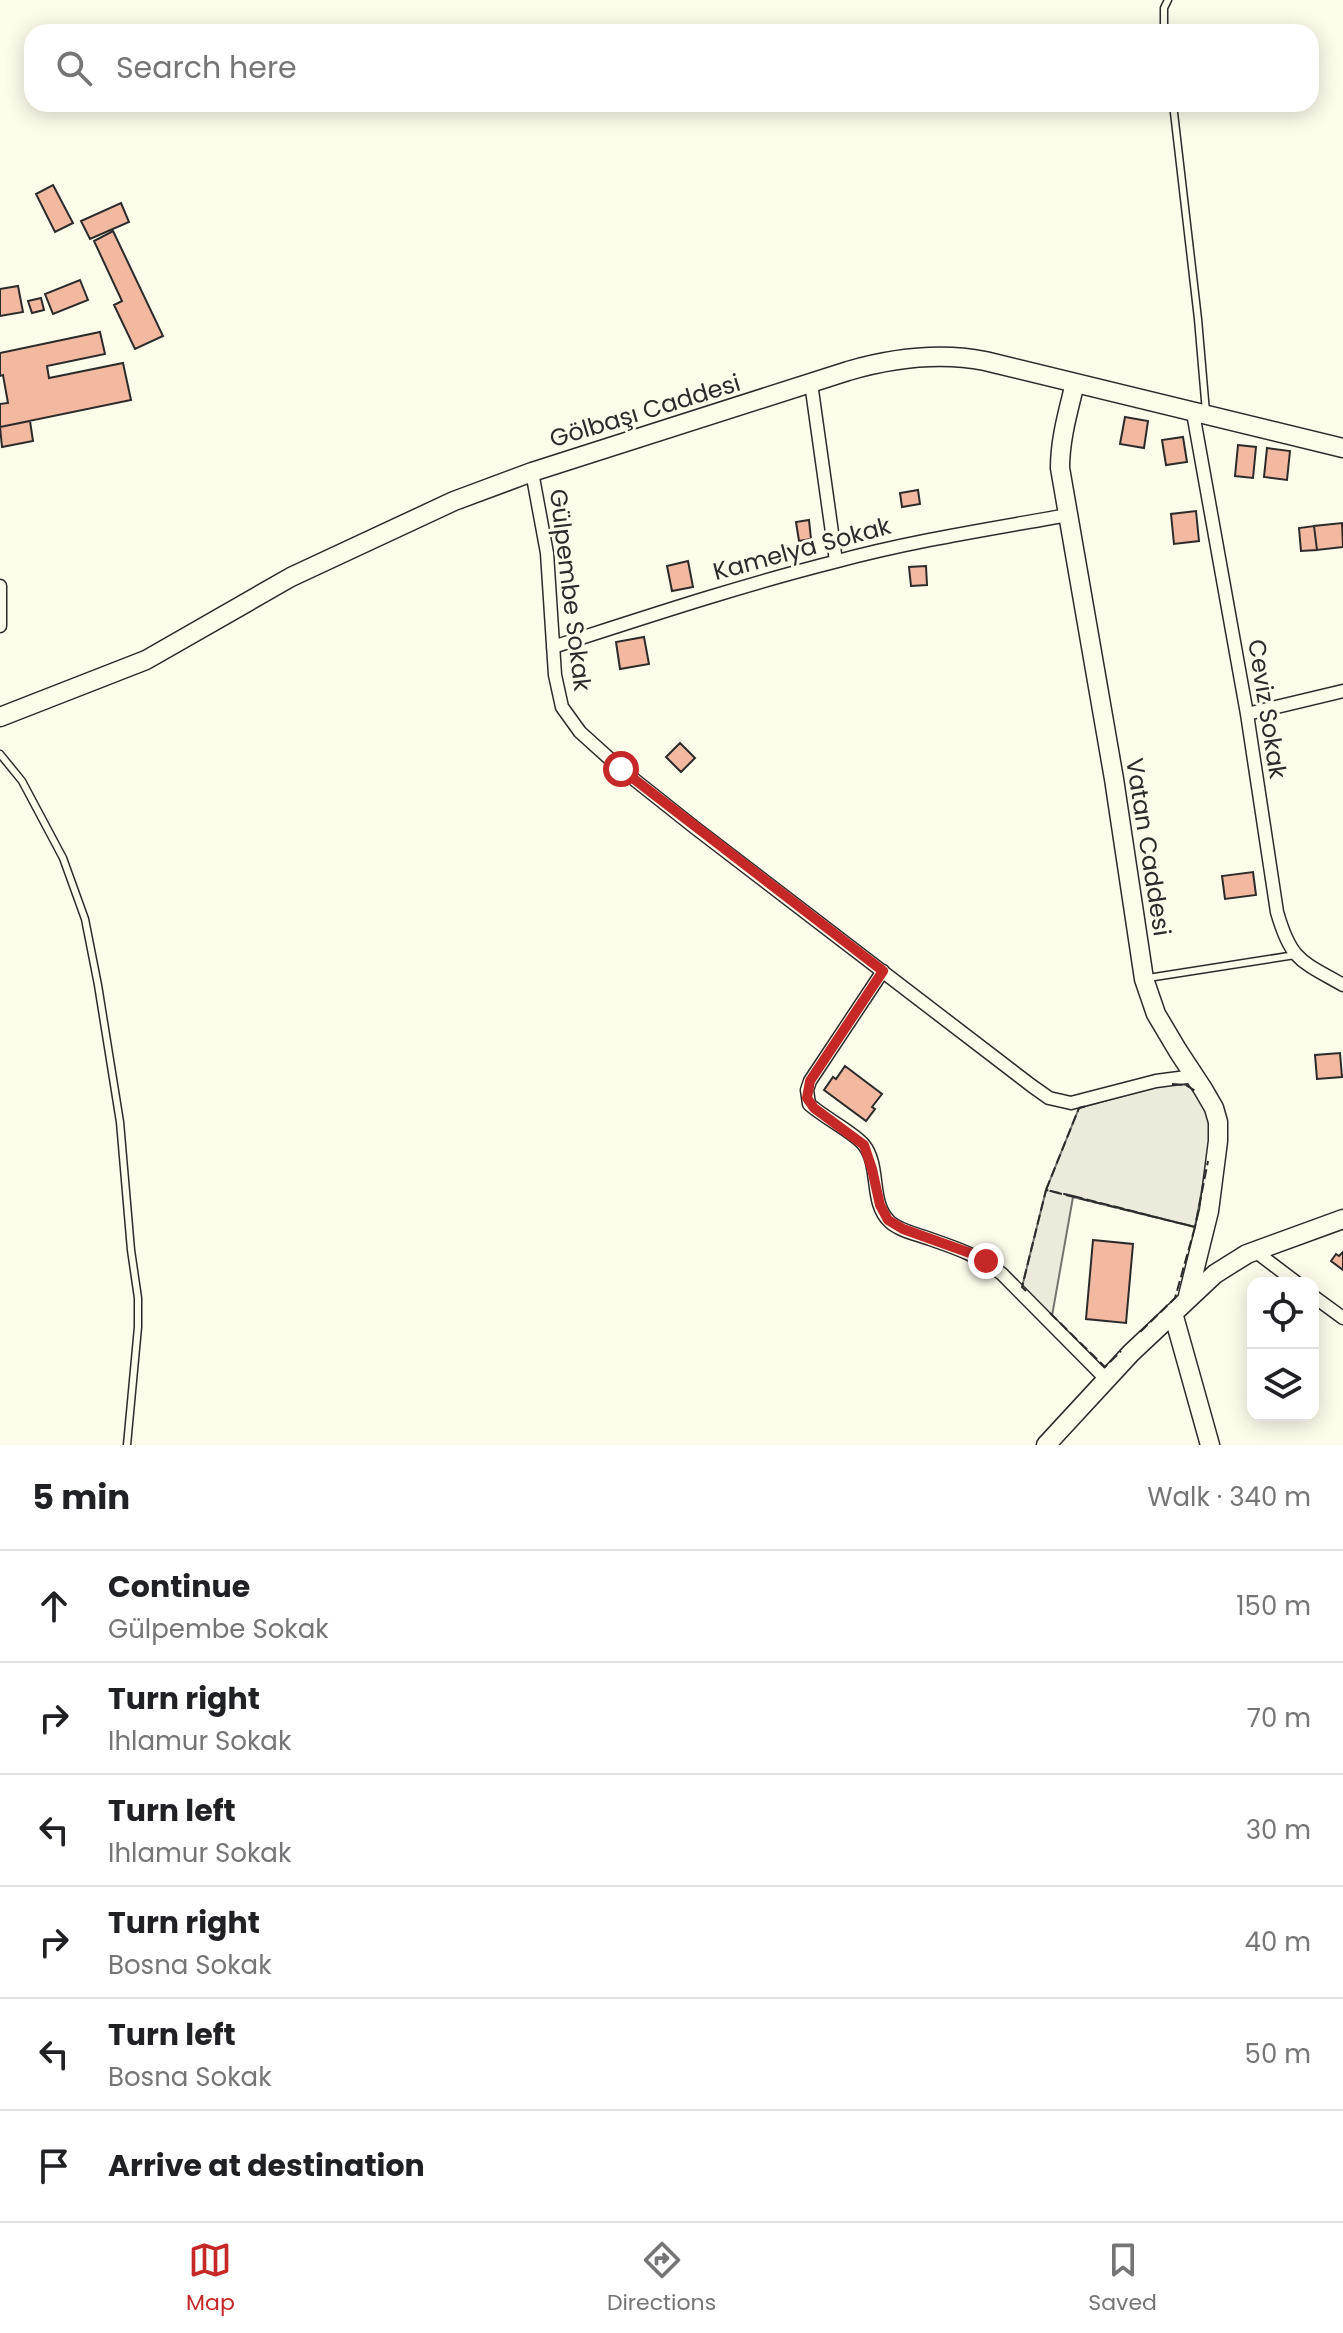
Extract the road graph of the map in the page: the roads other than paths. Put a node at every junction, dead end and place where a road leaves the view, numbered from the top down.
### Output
1 (1168, 0) edge
2 (1164, 24) edge
3 (1174, 112) edge
4 (811, 383) junction
5 (1075, 383) junction
6 (1200, 414) junction
7 (1343, 448) edge
8 (532, 472) junction
9 (1068, 515) junction
10 (836, 561) junction
11 (0, 586) edge
12 (0, 626) edge
13 (553, 647) junction
14 (1343, 691) edge
15 (1247, 714) junction
16 (0, 717) edge
17 (0, 754) edge
18 (1295, 955) junction
19 (883, 971) junction
20 (1144, 979) junction
21 (1343, 985) edge
22 (1194, 1076) junction
23 (1343, 1219) edge
24 (1255, 1251) junction
25 (1289, 1277) edge
26 (1319, 1300) edge
27 (1180, 1307) junction
28 (1343, 1318) edge
29 (1107, 1380) junction
30 (127, 1445) edge
31 (1047, 1445) edge
32 (1210, 1445) edge

1 - 2 lane
3 - 6 lane
4 - 5 street, Gölbaşı Caddesi
4 - 8 street, Gölbaşı Caddesi
4 - 10 street
5 - 6 street, Gölbaşı Caddesi
5 - 9 street, Vatan Caddesi
6 - 7 street, Gölbaşı Caddesi
6 - 15 street, Ceviz Sokak
8 - 13 street, Gülpembe Sokak
8 - 16 street, Gölbaşı Caddesi
9 - 10 street, Kamelya Sokak
9 - 20 street, Vatan Caddesi
10 - 13 street, Kamelya Sokak
11 - 12 street
13 - 19 street, Gülpembe Sokak
14 - 15 street
15 - 18 street, Ceviz Sokak
17 - 30 lane
18 - 20 lane
18 - 21 street
19 - 22 street, Gülpembe Sokak
19 - 29 street
20 - 22 street, Vatan Caddesi
22 - 27 street, Vatan Caddesi
23 - 24 street
24 - 25 street
24 - 27 street
26 - 28 street
27 - 29 street
27 - 32 street
29 - 31 street

